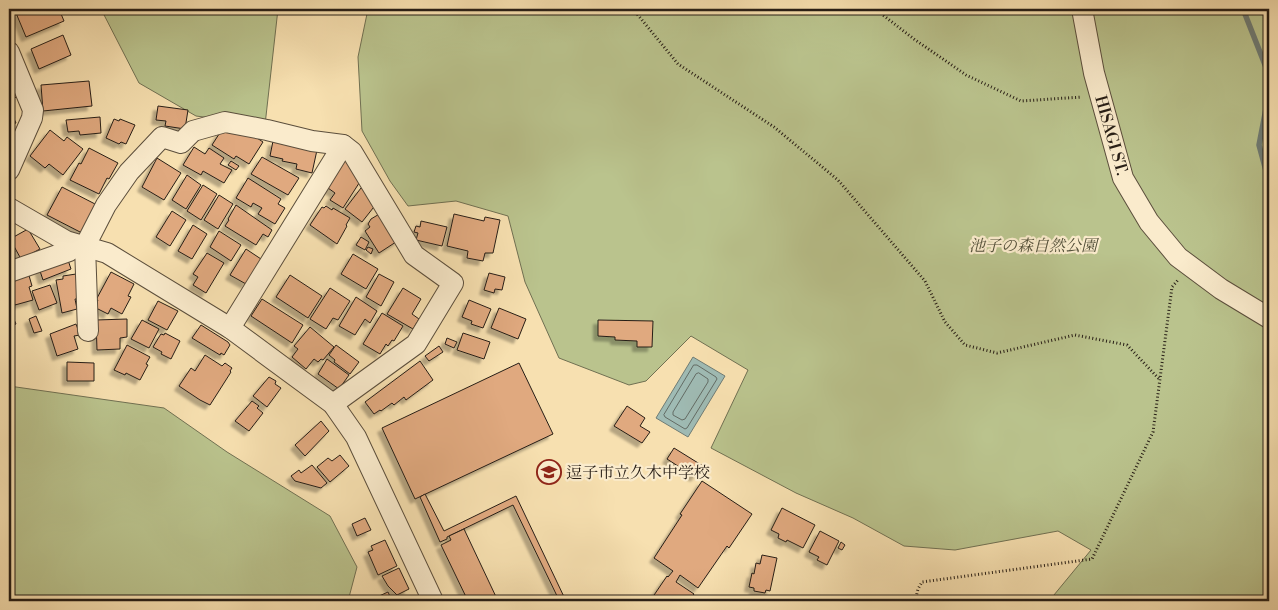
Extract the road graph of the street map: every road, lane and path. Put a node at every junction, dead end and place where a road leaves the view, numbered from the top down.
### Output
1 (633, 9) edge
2 (875, 9) edge
3 (1082, 9) edge
4 (9, 52) edge
5 (1100, 96) junction
6 (343, 145) junction
7 (9, 170) edge
8 (9, 208) edge
9 (82, 245) junction
10 (1189, 265) junction
11 (9, 272) edge
12 (1269, 318) edge
13 (230, 328) junction
14 (88, 331) dead end
15 (1160, 380) junction
16 (333, 404) junction
17 (433, 601) edge
18 (915, 601) edge

1 - 15 path
2 - 5 path
3 - 5 street, HISAGI ST.
4 - 7 street
5 - 10 street, HISAGI ST.
6 - 9 street
6 - 13 street
6 - 16 street
8 - 9 street
9 - 11 street
9 - 13 street
9 - 14 street
10 - 12 street, HISAGI ST.
10 - 15 path
13 - 16 street
15 - 18 path
16 - 17 street

